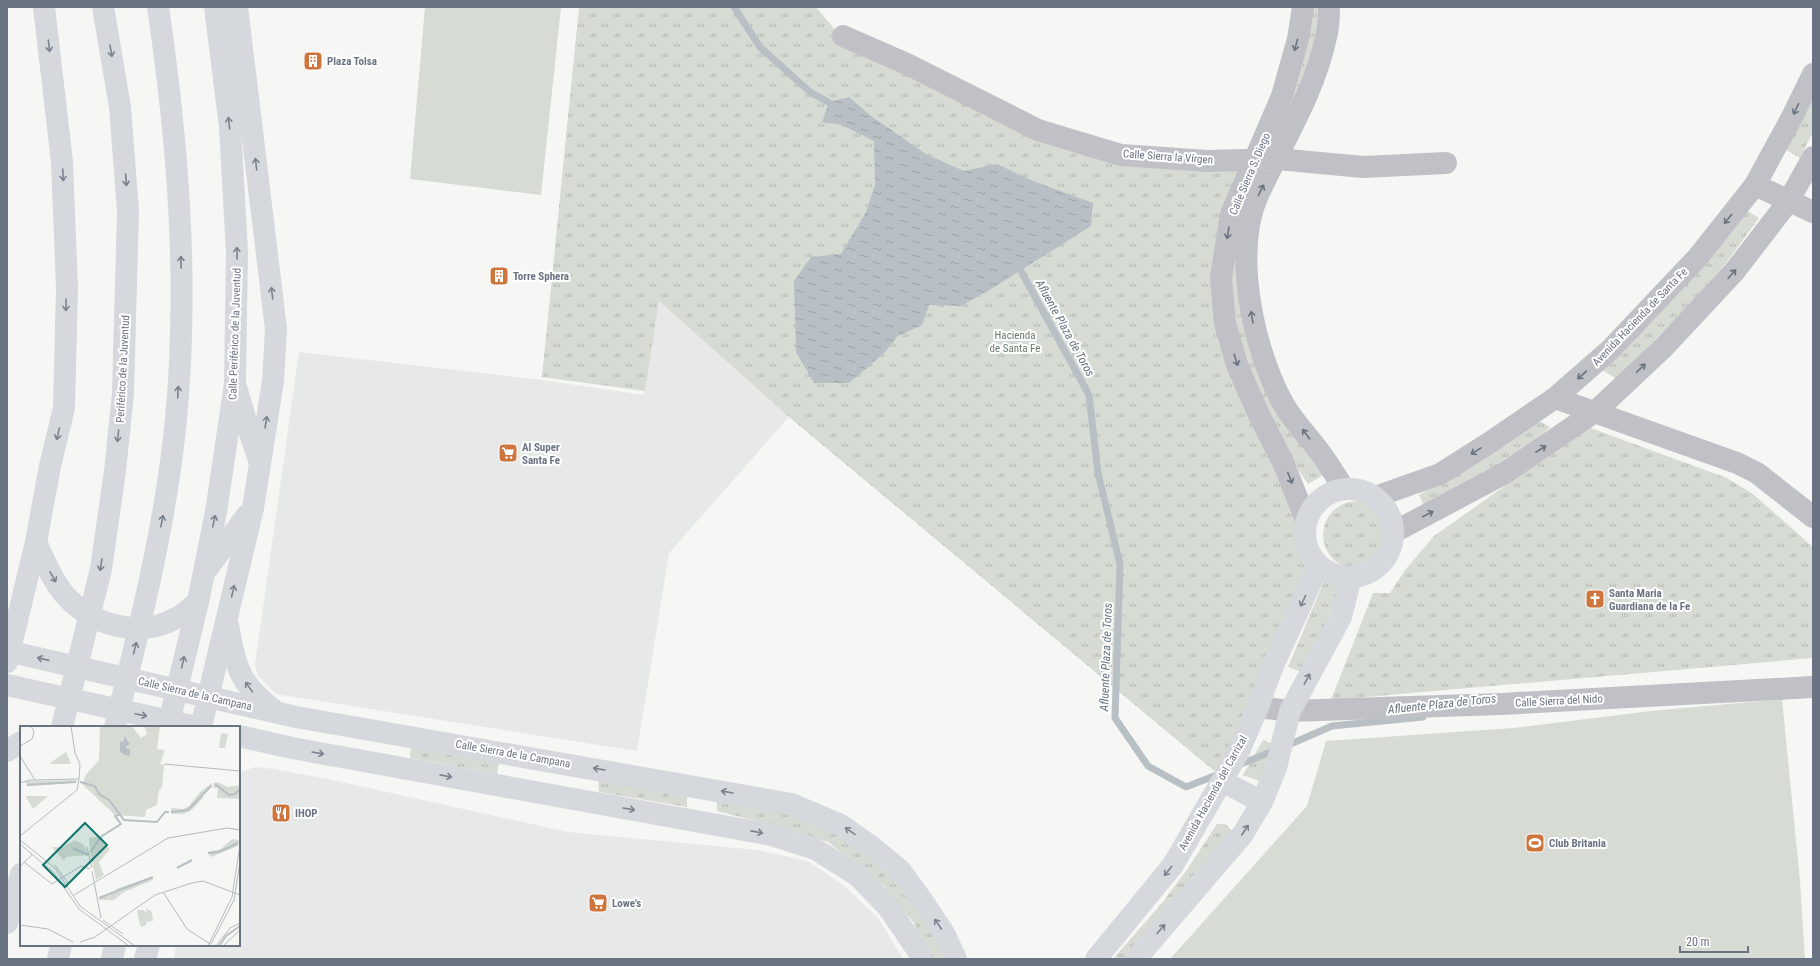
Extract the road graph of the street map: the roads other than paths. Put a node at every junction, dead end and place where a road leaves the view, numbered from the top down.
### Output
1 (44, 7) edge
2 (216, 7) edge
3 (1303, 7) edge
4 (1330, 7) edge
5 (158, 8) edge
6 (238, 8) edge
7 (104, 10) edge
8 (843, 36) dead end
9 (1813, 74) edge
10 (1813, 157) edge
11 (1277, 159) junction
12 (1254, 161) junction
13 (1446, 163) dead end
14 (1755, 185) junction
15 (1788, 202) junction
16 (1813, 212) edge
17 (235, 384) junction
18 (1555, 398) junction
19 (1596, 411) junction
20 (260, 461) junction
21 (1344, 489) junction
22 (1375, 497) junction
23 (253, 508) junction
24 (1813, 517) edge
25 (1306, 520) junction
26 (1394, 532) junction
27 (36, 542) junction
28 (1319, 565) junction
29 (203, 574) junction
30 (1351, 577) junction
31 (24, 591) junction
32 (198, 602) junction
33 (7, 606) edge
34 (227, 617) junction
35 (8, 655) edge
36 (7, 685) edge
37 (1813, 687) edge
38 (177, 690) junction
39 (208, 697) junction
40 (1258, 707) junction
41 (1290, 712) junction
42 (278, 713) junction
43 (168, 724) edge
44 (62, 726) edge
45 (115, 726) edge
46 (187, 726) edge
47 (201, 726) edge
48 (390, 733) junction
49 (240, 736) edge
50 (20, 743) edge
51 (292, 748) junction
52 (7, 751) edge
53 (240, 754) edge
54 (386, 764) junction
55 (1222, 781) junction
56 (703, 788) junction
57 (1262, 802) junction
58 (700, 821) junction
59 (20, 878) edge
60 (7, 923) edge
61 (61, 946) edge
62 (115, 946) edge
63 (149, 946) edge
64 (58, 959) edge
65 (112, 959) edge
66 (145, 959) edge
67 (921, 959) edge
68 (956, 959) edge
69 (1096, 959) edge
70 (1136, 959) edge

1 -> 27 main road
17 -> 2 main road, Calle Periférico de la Juventud
3 -> 12 street, Calle Sierra S. Diego
4 - 11 street, Calle Sierra S. Diego
45 -> 5 main road
20 -> 6 main road
7 -> 44 main road, Periférico de la Juventud
8 - 12 street, Calle Sierra la Vírgen
9 -> 14 street, Avenida Hacienda de Santa Fe
10 - 15 street
11 - 12 street, Calle Sierra la Vírgen
11 - 13 street, Calle Sierra la Vírgen
21 -> 11 street, Calle Sierra S. Diego
12 -> 25 street, Calle Sierra S. Diego
14 - 15 street
14 -> 18 street, Avenida Hacienda de Santa Fe
15 - 16 street
19 -> 15 street
17 - 20 main road
29 -> 17 main road, Calle Periférico de la Juventud
18 - 19 street
18 -> 22 street, Avenida Hacienda de Santa Fe
19 - 24 street
26 -> 19 street
20 - 23 main road
21 - 22 main road
21 - 25 main road
22 - 26 main road
23 - 29 main road
34 -> 23 main road
25 - 28 main road
26 - 30 main road
27 - 31 main road
27 -> 32 main road
28 - 30 main road
28 -> 40 main road, Avenida Hacienda del Carrizal
29 - 32 main road, Calle Periférico de la Juventud
41 -> 30 main road
31 - 33 main road
31 - 35 main road
38 -> 32 main road, Calle Periférico de la Juventud
34 - 39 main road
42 -> 34 main road
38 -> 35 main road, Calle Sierra de la Campana
36 -> 43 main road
37 - 41 street, Calle Sierra del Nido
38 - 39 main road, Calle Sierra de la Campana
38 - 43 main road, Calle Periférico de la Juventud
39 - 42 main road, Calle Sierra de la Campana
39 - 47 main road
40 - 41 street, Calle Sierra del Nido
40 - 55 main road, Avenida Hacienda del Carrizal
41 - 57 main road
42 - 48 main road, Calle Sierra de la Campana
43 - 46 main road
48 - 54 main road
56 -> 48 main road, Calle Sierra de la Campana
49 - 51 main road
50 - 52 main road
51 - 53 main road
51 -> 54 main road
54 -> 58 main road
55 - 57 main road
55 -> 69 main road, Avenida Hacienda del Carrizal
56 - 58 main road
68 -> 56 main road, Calle Sierra de la Campana
70 -> 57 main road
58 -> 67 main road
59 - 60 main road
61 - 64 main road
62 - 65 main road
63 - 66 main road

